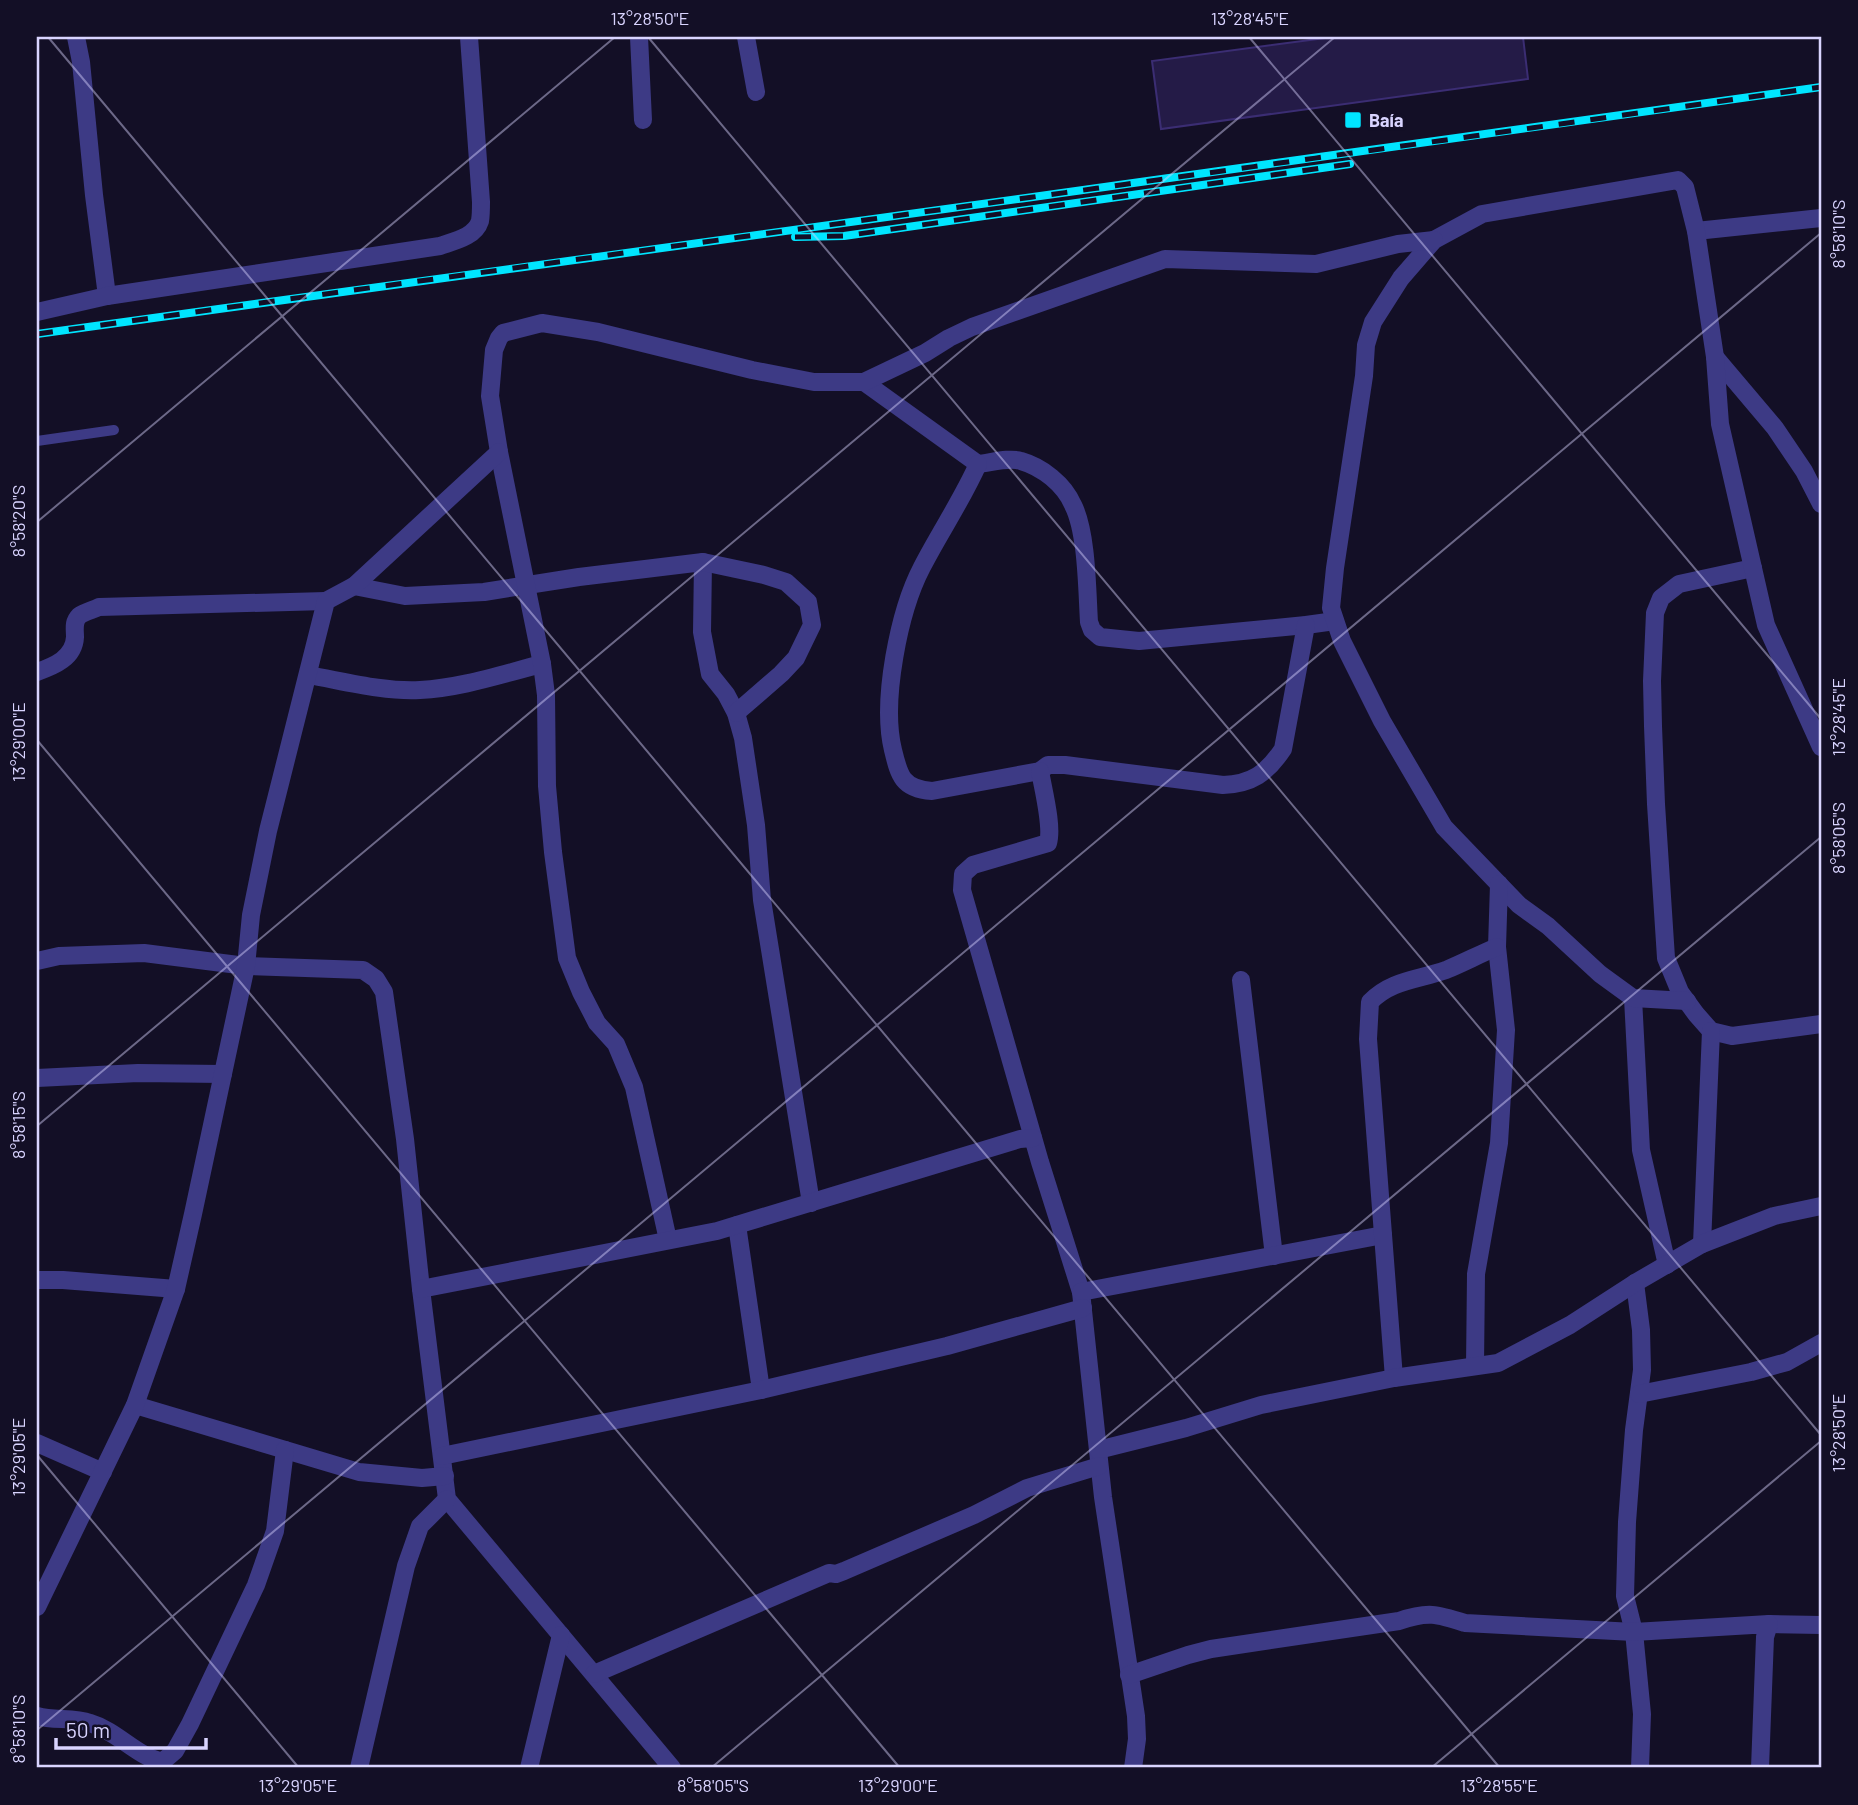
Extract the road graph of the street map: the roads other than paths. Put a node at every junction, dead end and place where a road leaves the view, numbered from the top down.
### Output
1 (76, 37) edge
2 (469, 37) edge
3 (639, 37) edge
4 (746, 37) edge
5 (756, 92) dead end
6 (643, 120) dead end
7 (1821, 218) edge
8 (1696, 231) junction
9 (1434, 240) junction
10 (107, 296) junction
11 (37, 312) edge
12 (1715, 357) junction
13 (864, 382) junction
14 (114, 429) dead end
15 (37, 441) edge
16 (499, 452) junction
17 (978, 464) junction
18 (1821, 504) edge
19 (703, 562) junction
20 (1753, 568) junction
21 (527, 585) junction
22 (354, 586) junction
23 (326, 601) junction
24 (1335, 621) junction
25 (1306, 625) junction
26 (542, 664) junction
27 (37, 672) edge
28 (308, 675) junction
29 (736, 713) junction
30 (1821, 747) edge
31 (1040, 771) junction
32 (1499, 884) junction
33 (1497, 947) junction
34 (37, 961) edge
35 (246, 966) junction
36 (1241, 980) dead end
37 (1633, 998) junction
38 (1687, 1001) junction
39 (1821, 1024) edge
40 (1711, 1031) junction
41 (223, 1074) junction
42 (37, 1078) edge
43 (1034, 1138) junction
44 (811, 1203) junction
45 (1821, 1206) edge
46 (737, 1225) junction
47 (1383, 1235) junction
48 (668, 1240) junction
49 (1702, 1244) junction
50 (1274, 1256) junction
51 (1667, 1265) junction
52 (37, 1280) edge
53 (1636, 1283) junction
54 (176, 1289) junction
55 (421, 1289) junction
56 (1082, 1300) junction
57 (1821, 1343) edge
58 (1475, 1366) junction
59 (1394, 1378) junction
60 (761, 1390) junction
61 (1639, 1394) junction
62 (135, 1405) junction
63 (37, 1443) edge
64 (285, 1450) junction
65 (442, 1456) junction
66 (1099, 1458) junction
67 (103, 1472) junction
68 (445, 1476) junction
69 (447, 1499) junction
70 (41, 1587) edge
71 (37, 1607) edge
72 (1769, 1624) junction
73 (1821, 1625) edge
74 (1634, 1632) junction
75 (561, 1635) junction
76 (594, 1674) junction
77 (1129, 1675) junction
78 (37, 1716) edge
79 (359, 1768) edge
80 (529, 1768) edge
81 (672, 1768) edge
82 (1132, 1768) edge
83 (1640, 1768) edge
84 (1760, 1768) edge

1 - 10 street
2 - 10 street
3 - 6 street
4 - 5 street
7 - 8 street
8 - 9 street
8 - 12 street
9 - 13 street
9 - 24 street
10 - 11 street
12 - 18 street
12 - 20 street
13 - 16 street
13 - 17 street
14 - 15 lane
16 - 21 street
16 - 22 street
17 - 25 street
17 - 31 street
19 - 21 street
19 - 29 street
19 - 29 street
20 - 30 street
20 - 38 street
21 - 22 street
21 - 26 street
22 - 23 street
23 - 27 street
23 - 28 street
24 - 25 street
24 - 32 street
25 - 31 street
26 - 28 street
26 - 48 street
28 - 35 street
29 - 44 street
31 - 43 street
32 - 33 street
32 - 37 street
33 - 47 street
33 - 58 street
34 - 35 street
35 - 41 street
35 - 55 street
36 - 50 street
37 - 38 street
37 - 51 street
38 - 40 street
39 - 40 street
40 - 49 street
41 - 42 street
41 - 54 street
43 - 44 street
43 - 56 street
44 - 46 street
45 - 49 street
46 - 48 street
46 - 60 street
47 - 50 street
47 - 59 street
48 - 55 street
49 - 51 street
50 - 56 street
51 - 53 street
52 - 54 street
53 - 58 street
53 - 61 street
54 - 62 street
55 - 65 street
56 - 60 street
56 - 66 street
57 - 61 street
58 - 59 street
59 - 66 street
60 - 65 street
61 - 74 street
62 - 64 street
62 - 67 street
63 - 67 street
64 - 68 street
64 - 78 street
65 - 68 street
66 - 76 street
66 - 77 street
67 - 70 street
68 - 69 street
69 - 75 street
69 - 79 street
70 - 71 street
72 - 73 street
72 - 74 street
72 - 84 street
74 - 77 street
74 - 83 street
75 - 76 street
75 - 80 street
76 - 81 street
77 - 82 street

